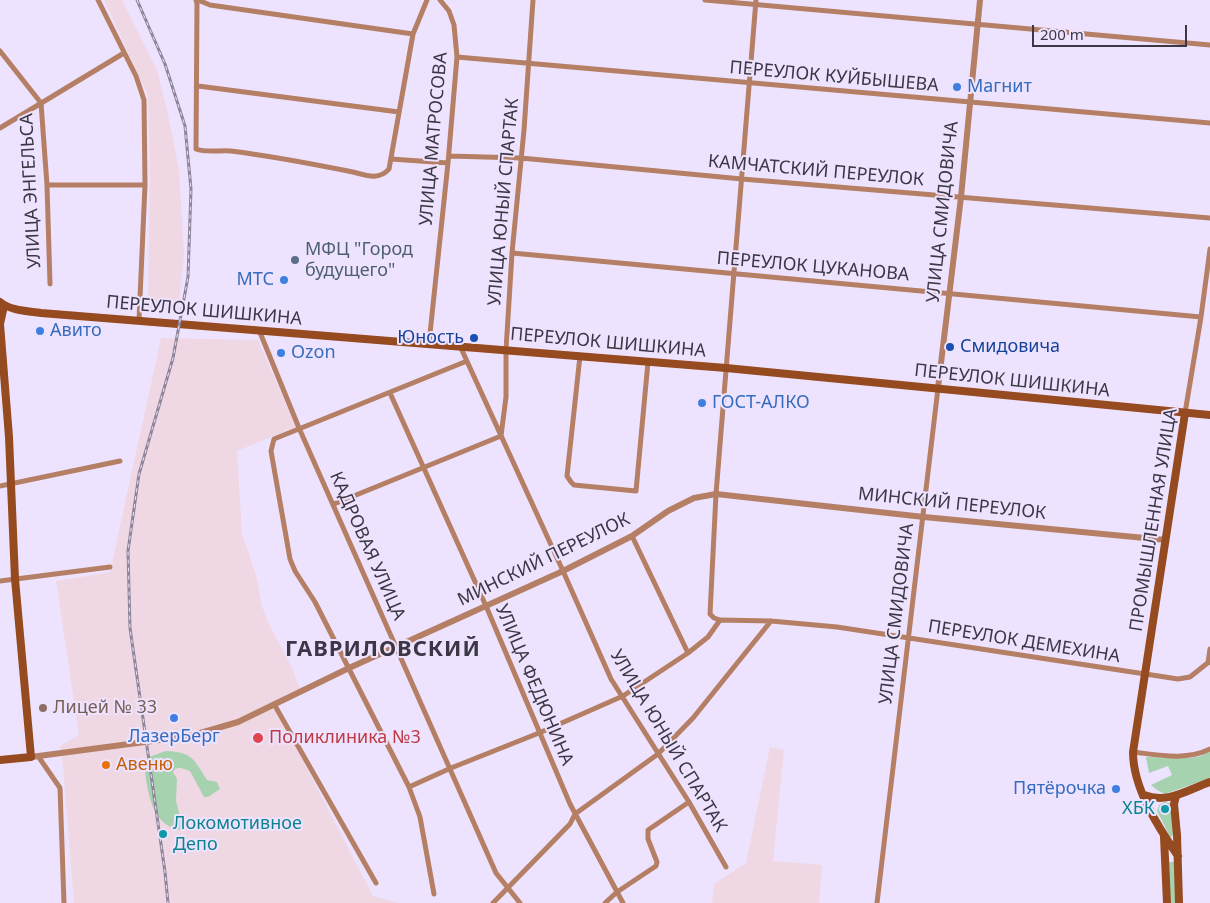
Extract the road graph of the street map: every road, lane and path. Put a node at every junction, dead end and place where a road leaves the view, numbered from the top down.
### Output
1 (98, 0) edge
2 (197, 0) edge
3 (427, 0) edge
4 (440, 0) edge
5 (533, 0) edge
6 (705, 0) edge
7 (980, 0) edge
8 (756, 3) edge
9 (978, 25) junction
10 (413, 34) junction
11 (1210, 46) edge
12 (0, 51) edge
13 (124, 53) junction
14 (457, 57) junction
15 (528, 64) junction
16 (749, 83) junction
17 (198, 86) junction
18 (970, 102) junction
19 (41, 103) junction
20 (400, 112) junction
21 (1210, 123) edge
22 (0, 128) edge
23 (521, 158) junction
24 (391, 159) junction
25 (448, 159) junction
26 (742, 179) junction
27 (47, 185) junction
28 (145, 185) junction
29 (961, 198) junction
30 (1210, 218) edge
31 (1210, 249) edge
32 (512, 253) junction
33 (734, 273) junction
34 (50, 284) dead end
35 (949, 293) junction
36 (1, 305) edge
37 (1201, 317) junction
38 (139, 320) junction
39 (259, 330) junction
40 (429, 343) junction
41 (459, 346) junction
42 (506, 350) junction
43 (580, 356) junction
44 (466, 361) junction
45 (648, 362) junction
46 (726, 368) junction
47 (938, 388) junction
48 (3, 393) edge
49 (390, 393) junction
50 (1185, 413) junction
51 (1210, 415) edge
52 (300, 428) junction
53 (501, 436) junction
54 (120, 461) dead end
55 (423, 467) junction
56 (11, 484) junction
57 (0, 486) edge
58 (716, 494) junction
59 (334, 504) junction
60 (924, 517) junction
61 (632, 536) junction
62 (1166, 540) junction
63 (110, 567) dead end
64 (564, 570) junction
65 (15, 579) junction
66 (0, 581) edge
67 (486, 606) junction
68 (720, 620) junction
69 (771, 621) junction
70 (909, 639) junction
71 (396, 646) junction
72 (1210, 649) edge
73 (688, 653) junction
74 (1209, 662) edge
75 (349, 668) junction
76 (1146, 674) junction
77 (623, 696) junction
78 (274, 704) junction
79 (539, 734) junction
80 (1210, 749) edge
81 (1133, 752) junction
82 (658, 754) junction
83 (34, 756) junction
84 (0, 760) edge
85 (451, 768) junction
86 (1210, 782) edge
87 (409, 787) junction
88 (1144, 794) junction
89 (1176, 796) junction
90 (689, 802) junction
91 (574, 814) junction
92 (1164, 835) junction
93 (1178, 856) junction
94 (726, 867) dead end
95 (376, 883) dead end
96 (506, 888) junction
97 (617, 892) junction
98 (434, 894) dead end
99 (64, 903) edge
100 (493, 903) edge
101 (520, 903) edge
102 (605, 903) edge
103 (623, 903) edge
104 (877, 903) edge
105 (1167, 903) edge
106 (1179, 903) edge

1 - 13 street
2 - 10 street
2 - 17 street
3 - 10 street
4 - 14 street, УЛИЦА МАТРОСОВА
5 - 15 street, УЛИЦА ЮНЫЙ СПАРТАК
6 - 8 street
7 - 9 street, УЛИЦА СМИДОВИЧА
8 - 9 street
8 - 16 street
9 - 11 street
9 - 18 street, УЛИЦА СМИДОВИЧА
10 - 20 street
12 - 19 street, УЛИЦА ЭНГЕЛЬСА
13 - 19 street
13 - 28 street
14 - 15 street, ПЕРЕУЛОК КУЙБЫШЕВА
14 - 25 street, УЛИЦА МАТРОСОВА
15 - 16 street, ПЕРЕУЛОК КУЙБЫШЕВА
15 - 23 street, УЛИЦА ЮНЫЙ СПАРТАК
16 - 18 street, ПЕРЕУЛОК КУЙБЫШЕВА
16 - 26 street
17 - 20 street
17 - 24 street
18 - 21 street, ПЕРЕУЛОК КУЙБЫШЕВА
18 - 29 street, УЛИЦА СМИДОВИЧА
19 - 22 street
19 - 27 street, УЛИЦА ЭНГЕЛЬСА
20 - 24 street
23 - 25 street, КАМЧАТСКИЙ ПЕРЕУЛОК
23 - 26 street, КАМЧАТСКИЙ ПЕРЕУЛОК
23 - 32 street, УЛИЦА ЮНЫЙ СПАРТАК
24 - 25 street, КАМЧАТСКИЙ ПЕРЕУЛОК
25 - 40 street, УЛИЦА МАТРОСОВА
26 - 29 street, КАМЧАТСКИЙ ПЕРЕУЛОК
26 - 33 street
27 - 28 street
27 - 34 street, УЛИЦА ЭНГЕЛЬСА
28 - 38 street
29 - 30 street, КАМЧАТСКИЙ ПЕРЕУЛОК
29 - 35 street, УЛИЦА СМИДОВИЧА
31 - 37 street, ПРОМЫШЛЕННАЯ УЛИЦА
32 - 33 street, ПЕРЕУЛОК ЦУКАНОВА
32 - 42 street, УЛИЦА ЮНЫЙ СПАРТАК
33 - 35 street, ПЕРЕУЛОК ЦУКАНОВА
33 - 46 street
35 - 37 street, ПЕРЕУЛОК ЦУКАНОВА
35 - 47 street, УЛИЦА СМИДОВИЧА
36 - 38 main road, ПЕРЕУЛОК ШИШКИНА
36 - 48 main road
37 - 50 street, ПРОМЫШЛЕННАЯ УЛИЦА
38 - 39 main road, ПЕРЕУЛОК ШИШКИНА
39 - 40 main road, ПЕРЕУЛОК ШИШКИНА
39 - 52 street, КАДРОВАЯ УЛИЦА
40 - 41 main road, ПЕРЕУЛОК ШИШКИНА
41 - 42 main road, ПЕРЕУЛОК ШИШКИНА
41 - 44 street, УЛИЦА ЮНЫЙ СПАРТАК
42 - 43 main road, ПЕРЕУЛОК ШИШКИНА
42 - 53 street, УЛИЦА ЮНЫЙ СПАРТАК
43 - 45 main road, ПЕРЕУЛОК ШИШКИНА
43 - 45 street
44 - 49 street
44 - 53 street, УЛИЦА ЮНЫЙ СПАРТАК
45 - 46 main road, ПЕРЕУЛОК ШИШКИНА
46 - 47 main road, ПЕРЕУЛОК ШИШКИНА
46 - 58 street
47 - 50 main road, ПЕРЕУЛОК ШИШКИНА
47 - 60 street, УЛИЦА СМИДОВИЧА
48 - 56 main road
49 - 52 street
49 - 55 street, УЛИЦА ФЕДЮНИНА
50 - 51 main road, ПЕРЕУЛОК ШИШКИНА
50 - 62 main road, ПРОМЫШЛЕННАЯ УЛИЦА
52 - 59 street, КАДРОВАЯ УЛИЦА
52 - 75 street
53 - 55 street
53 - 64 street, УЛИЦА ЮНЫЙ СПАРТАК
54 - 56 street
55 - 59 street
55 - 67 street, УЛИЦА ФЕДЮНИНА
56 - 57 street
56 - 65 main road
58 - 60 street, МИНСКИЙ ПЕРЕУЛОК
58 - 61 street, МИНСКИЙ ПЕРЕУЛОК
58 - 68 street
59 - 71 street, КАДРОВАЯ УЛИЦА
60 - 62 street, МИНСКИЙ ПЕРЕУЛОК
60 - 70 street, УЛИЦА СМИДОВИЧА
61 - 64 street, МИНСКИЙ ПЕРЕУЛОК
61 - 73 street
62 - 76 main road, ПРОМЫШЛЕННАЯ УЛИЦА
63 - 65 street
64 - 67 street, МИНСКИЙ ПЕРЕУЛОК
64 - 77 street, УЛИЦА ЮНЫЙ СПАРТАК
65 - 66 street
65 - 83 main road
67 - 71 street, МИНСКИЙ ПЕРЕУЛОК
67 - 79 street, УЛИЦА ФЕДЮНИНА
68 - 69 street, ПЕРЕУЛОК ДЕМЕХИНА
68 - 73 street
69 - 70 street, ПЕРЕУЛОК ДЕМЕХИНА
69 - 82 street
70 - 76 street, ПЕРЕУЛОК ДЕМЕХИНА
70 - 104 street, УЛИЦА СМИДОВИЧА
71 - 75 street, МИНСКИЙ ПЕРЕУЛОК
71 - 85 street, КАДРОВАЯ УЛИЦА
72 - 74 street
73 - 77 street
74 - 76 street
75 - 78 street, МИНСКИЙ ПЕРЕУЛОК
75 - 87 street
76 - 81 main road, ПРОМЫШЛЕННАЯ УЛИЦА
77 - 79 street
77 - 82 street, УЛИЦА ЮНЫЙ СПАРТАК
78 - 83 street, МИНСКИЙ ПЕРЕУЛОК
78 - 95 street
79 - 85 street
79 - 91 street, УЛИЦА ФЕДЮНИНА
80 - 81 street
81 - 88 main road, ПРОМЫШЛЕННАЯ УЛИЦА
82 - 90 street, УЛИЦА ЮНЫЙ СПАРТАК
82 - 91 street
83 - 84 main road
83 - 99 street
85 - 87 street
85 - 96 street, КАДРОВАЯ УЛИЦА
86 - 89 main road
87 - 98 street
88 - 89 main road
88 - 92 main road, ПРОМЫШЛЕННАЯ УЛИЦА
89 - 93 main road
90 - 94 street, УЛИЦА ЮНЫЙ СПАРТАК
90 - 97 street
91 - 96 street
91 - 97 street, УЛИЦА ФЕДЮНИНА
92 - 93 main road, ПРОМЫШЛЕННАЯ УЛИЦА
92 - 105 main road
93 - 106 main road
96 - 100 street
96 - 101 street, КАДРОВАЯ УЛИЦА
97 - 102 street
97 - 103 street, УЛИЦА ФЕДЮНИНА

